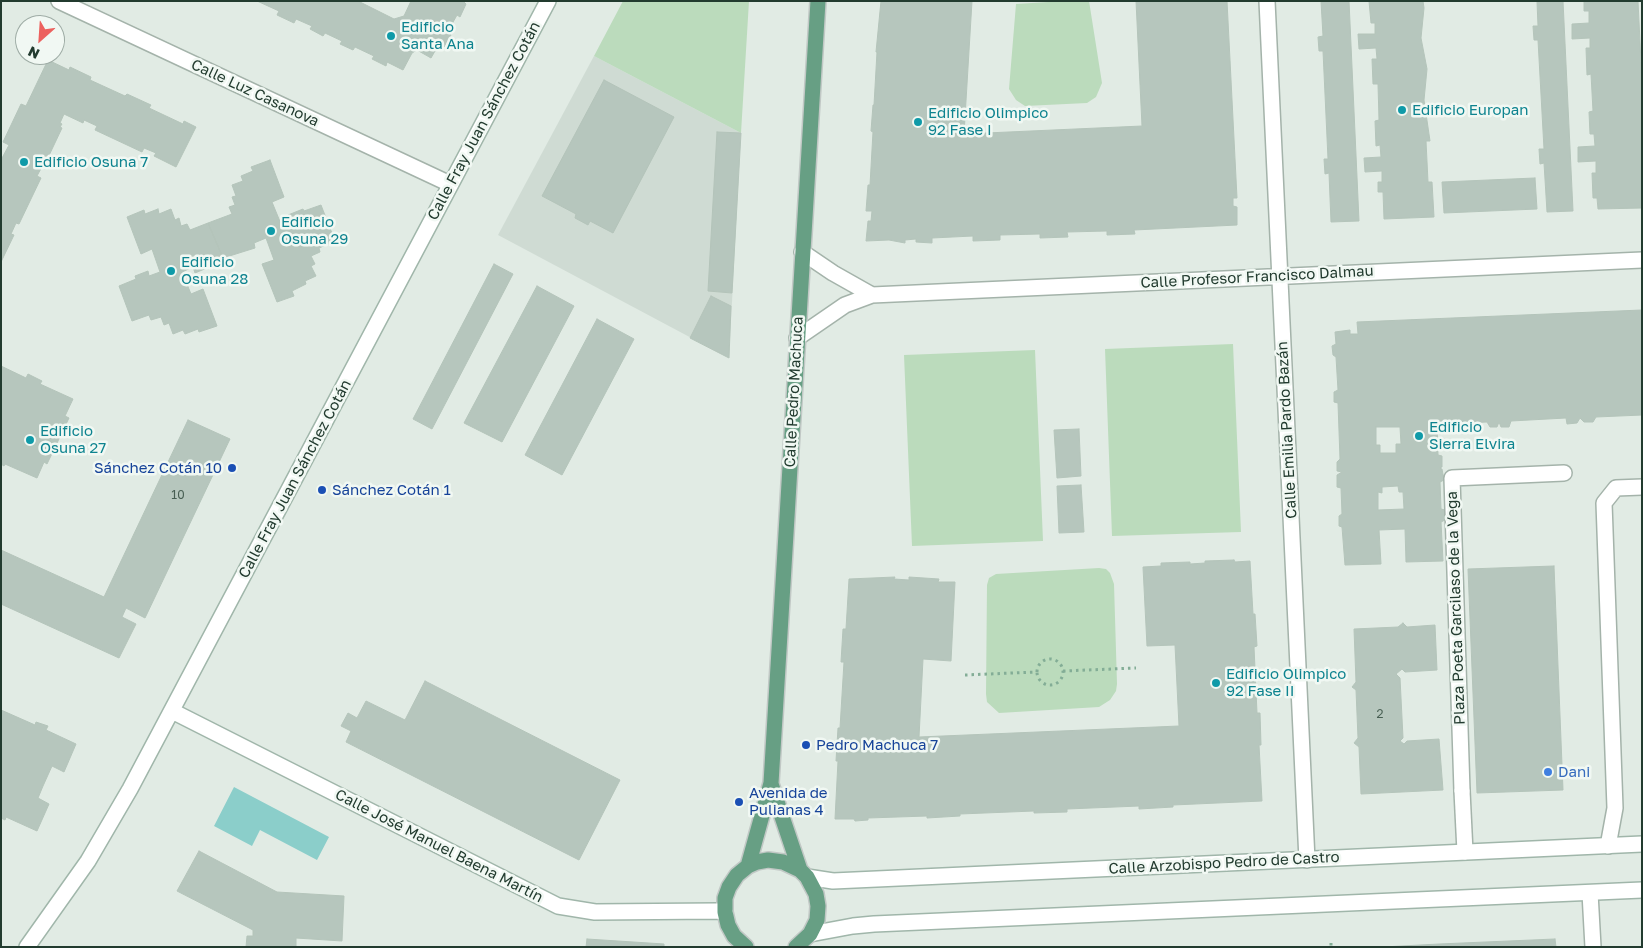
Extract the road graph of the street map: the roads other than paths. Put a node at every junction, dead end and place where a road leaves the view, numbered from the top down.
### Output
1 (59, 1) edge
2 (548, 1) edge
3 (818, 1) edge
4 (1267, 1) edge
5 (450, 184) junction
6 (802, 252) junction
7 (1642, 260) edge
8 (1280, 275) junction
9 (872, 295) junction
10 (797, 338) junction
11 (1564, 473) dead end
12 (1642, 487) edge
13 (172, 711) junction
14 (770, 783) junction
15 (1642, 844) edge
16 (1608, 846) junction
17 (1465, 852) junction
18 (1307, 860) junction
19 (748, 866) junction
20 (803, 873) junction
21 (1642, 890) edge
22 (1590, 893) junction
23 (725, 912) junction
24 (810, 934) junction
25 (735, 942) edge
26 (27, 947) edge
27 (746, 947) edge
28 (796, 947) edge
29 (1593, 947) edge

1 - 5 main road, Calle Luz Casanova
2 - 5 main road, Calle Fray Juan Sánchez Cotán
3 - 6 main road, Calle Pedro Machuca
4 - 8 main road, Calle Emilia Pardo Bazán
5 - 13 main road, Calle Fray Juan Sánchez Cotán
6 - 9 main road
6 - 10 main road, Calle Pedro Machuca
7 - 8 main road, Calle Profesor Francisco Dalmau
8 - 9 main road, Calle Profesor Francisco Dalmau
8 - 18 main road, Calle Emilia Pardo Bazán
9 - 10 main road, Calle Profesor Francisco Dalmau
10 - 14 main road, Calle Pedro Machuca
11 - 17 main road, Plaza Poeta Garcilaso de la Vega
12 - 16 main road
13 - 23 main road, Calle José Manuel Baena Martín
13 - 26 main road, Calle Fray Juan Sánchez Cotán
14 - 19 main road, Calle Pedro Machuca
14 - 20 main road, Calle Pedro Machuca
15 - 16 main road, Calle Arzobispo Pedro de Castro
16 - 17 main road, Calle Arzobispo Pedro de Castro
17 - 18 main road, Calle Arzobispo Pedro de Castro
18 - 20 main road, Calle Arzobispo Pedro de Castro
19 - 20 main road
19 - 23 main road
20 - 24 main road, Calle Pedro Machuca
21 - 22 main road
22 - 24 main road
22 - 29 main road
23 - 25 main road
24 - 28 main road
25 - 27 main road

